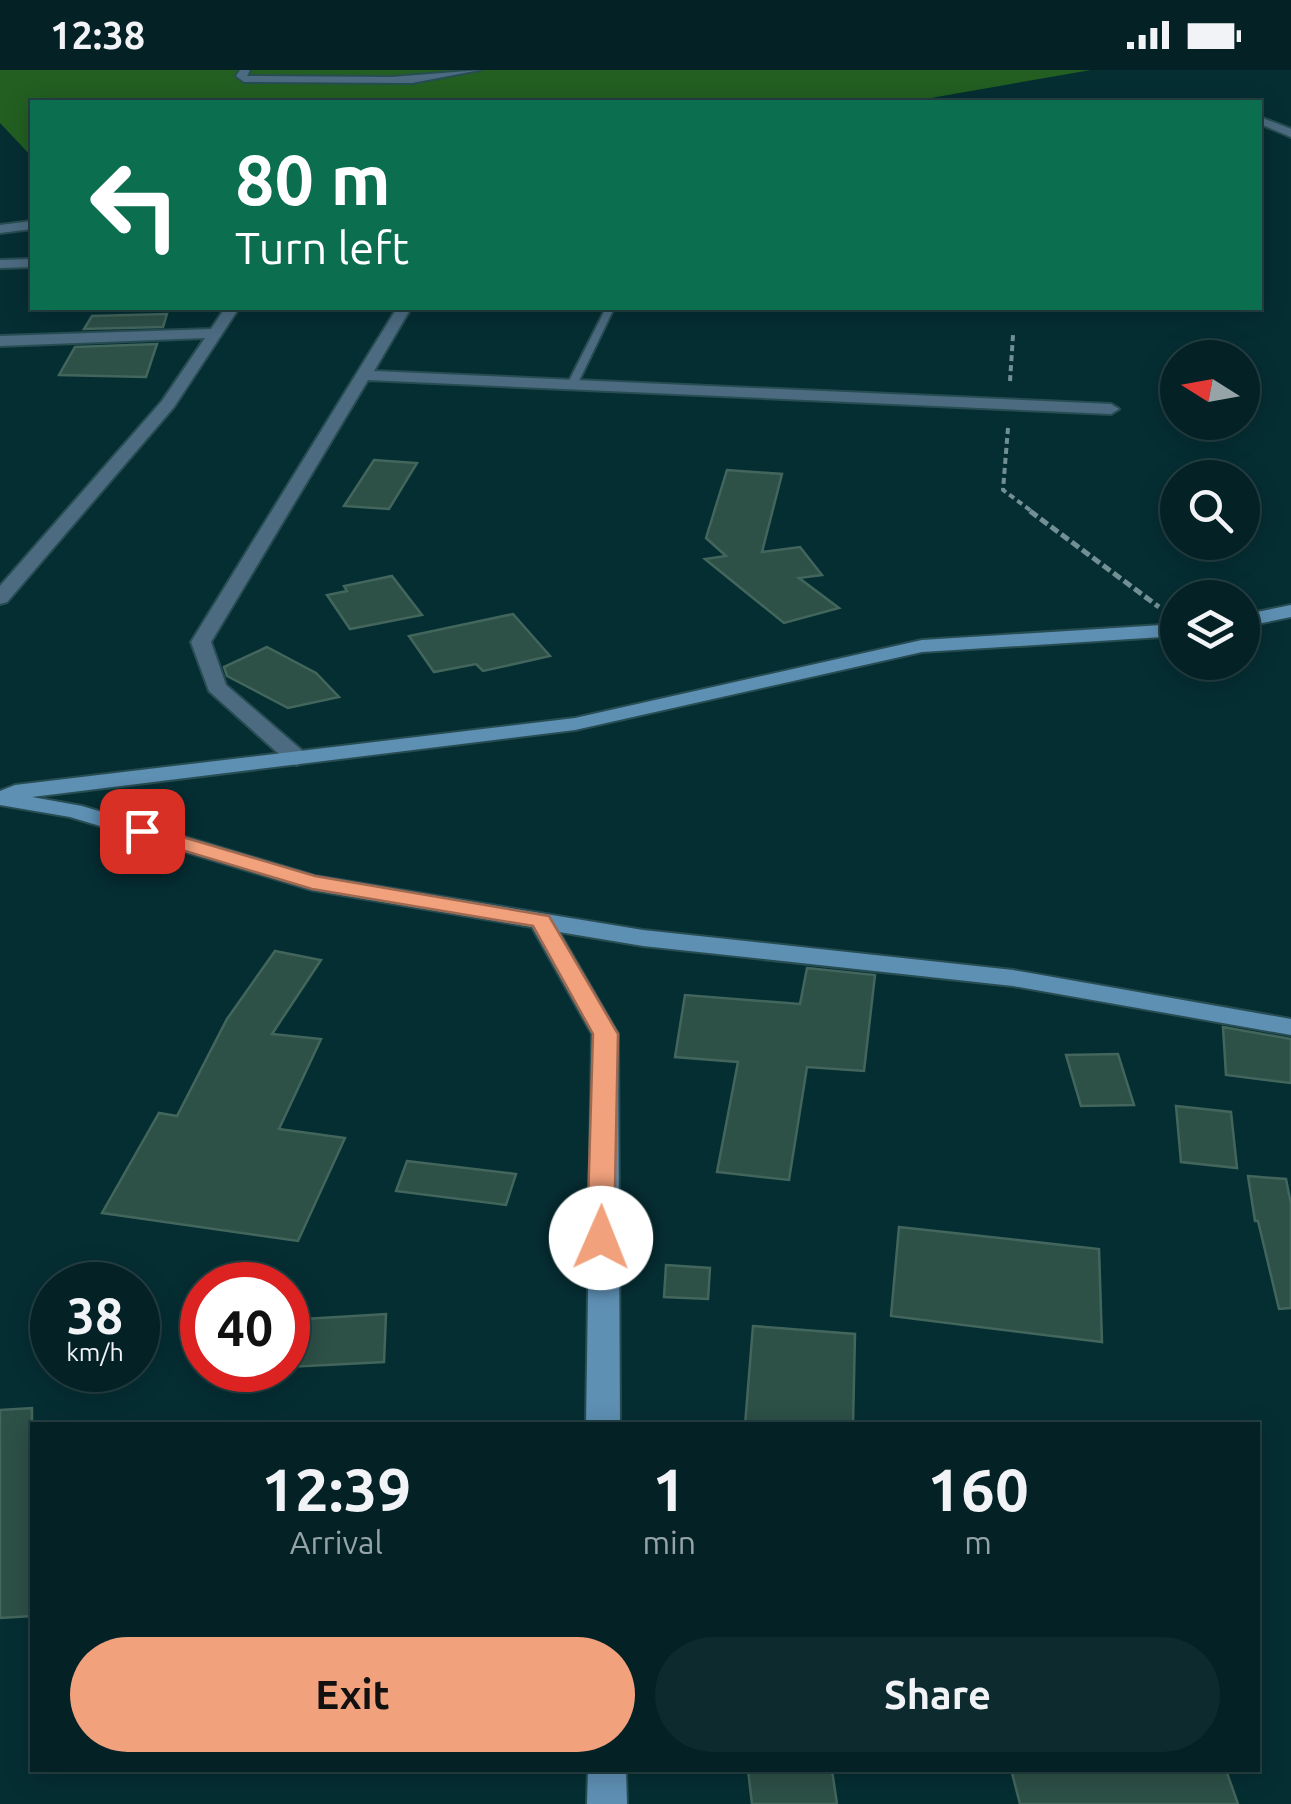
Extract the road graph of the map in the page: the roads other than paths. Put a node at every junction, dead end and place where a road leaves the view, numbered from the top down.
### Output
1 (245, 70) edge
2 (475, 70) edge
3 (1262, 121) edge
4 (1291, 133) edge
5 (30, 225) edge
6 (0, 229) edge
7 (30, 263) edge
8 (0, 264) edge
9 (230, 310) edge
10 (403, 310) edge
11 (609, 310) edge
12 (213, 333) junction
13 (0, 341) edge
14 (363, 375) junction
15 (572, 384) junction
16 (1111, 409) dead end
17 (0, 598) edge
18 (1291, 611) edge
19 (1260, 617) edge
20 (1160, 631) edge
21 (298, 758) junction
22 (0, 796) edge
23 (541, 921) junction
24 (1291, 1027) edge
25 (603, 1422) edge
26 (607, 1772) edge
27 (608, 1804) edge

1 - 2 street
3 - 4 street
5 - 6 street
7 - 8 street
9 - 12 street
10 - 14 street
11 - 15 lane
12 - 13 street
12 - 17 street
14 - 15 street
14 - 21 street
15 - 16 street
18 - 19 street
20 - 21 street
21 - 22 street
22 - 23 street
23 - 24 street
23 - 25 street
26 - 27 street

